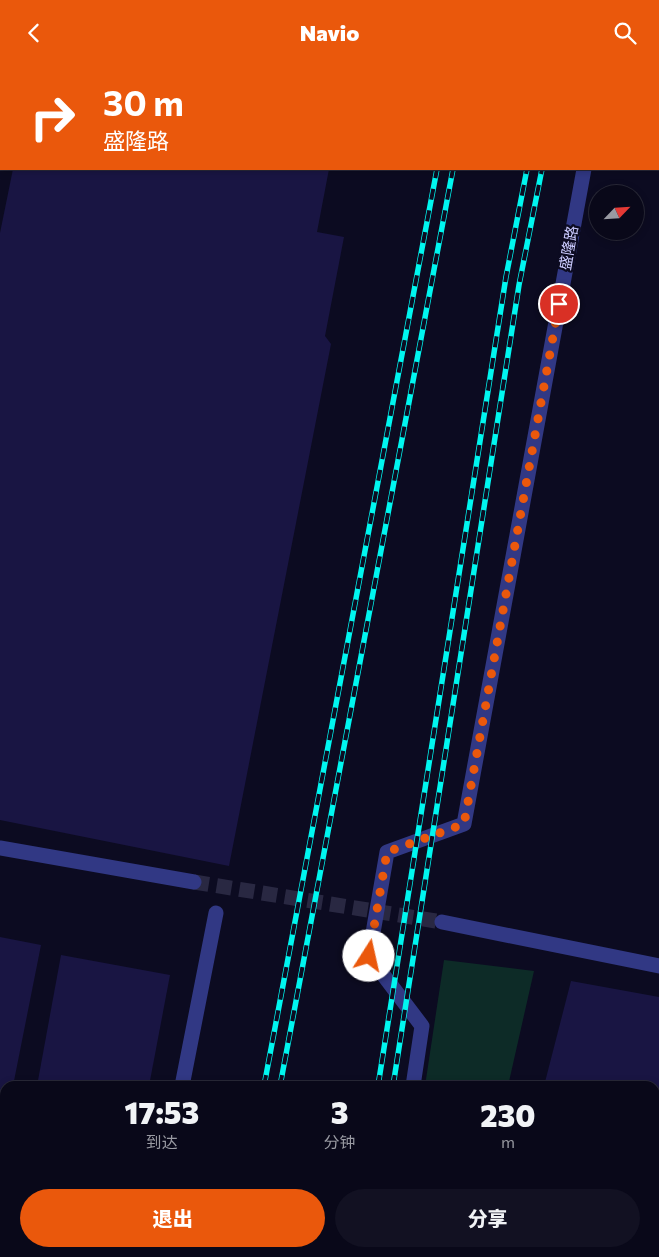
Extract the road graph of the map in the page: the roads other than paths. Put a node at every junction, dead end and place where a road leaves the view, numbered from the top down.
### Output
1 (584, 170) edge
2 (0, 848) edge
3 (194, 882) tunnel mouth
4 (216, 913) dead end
5 (442, 922) tunnel mouth
6 (659, 966) edge
7 (183, 1081) edge
8 (413, 1081) edge

1 - 8 street, 盛隆路
2 - 3 street
4 - 7 street
5 - 6 street

